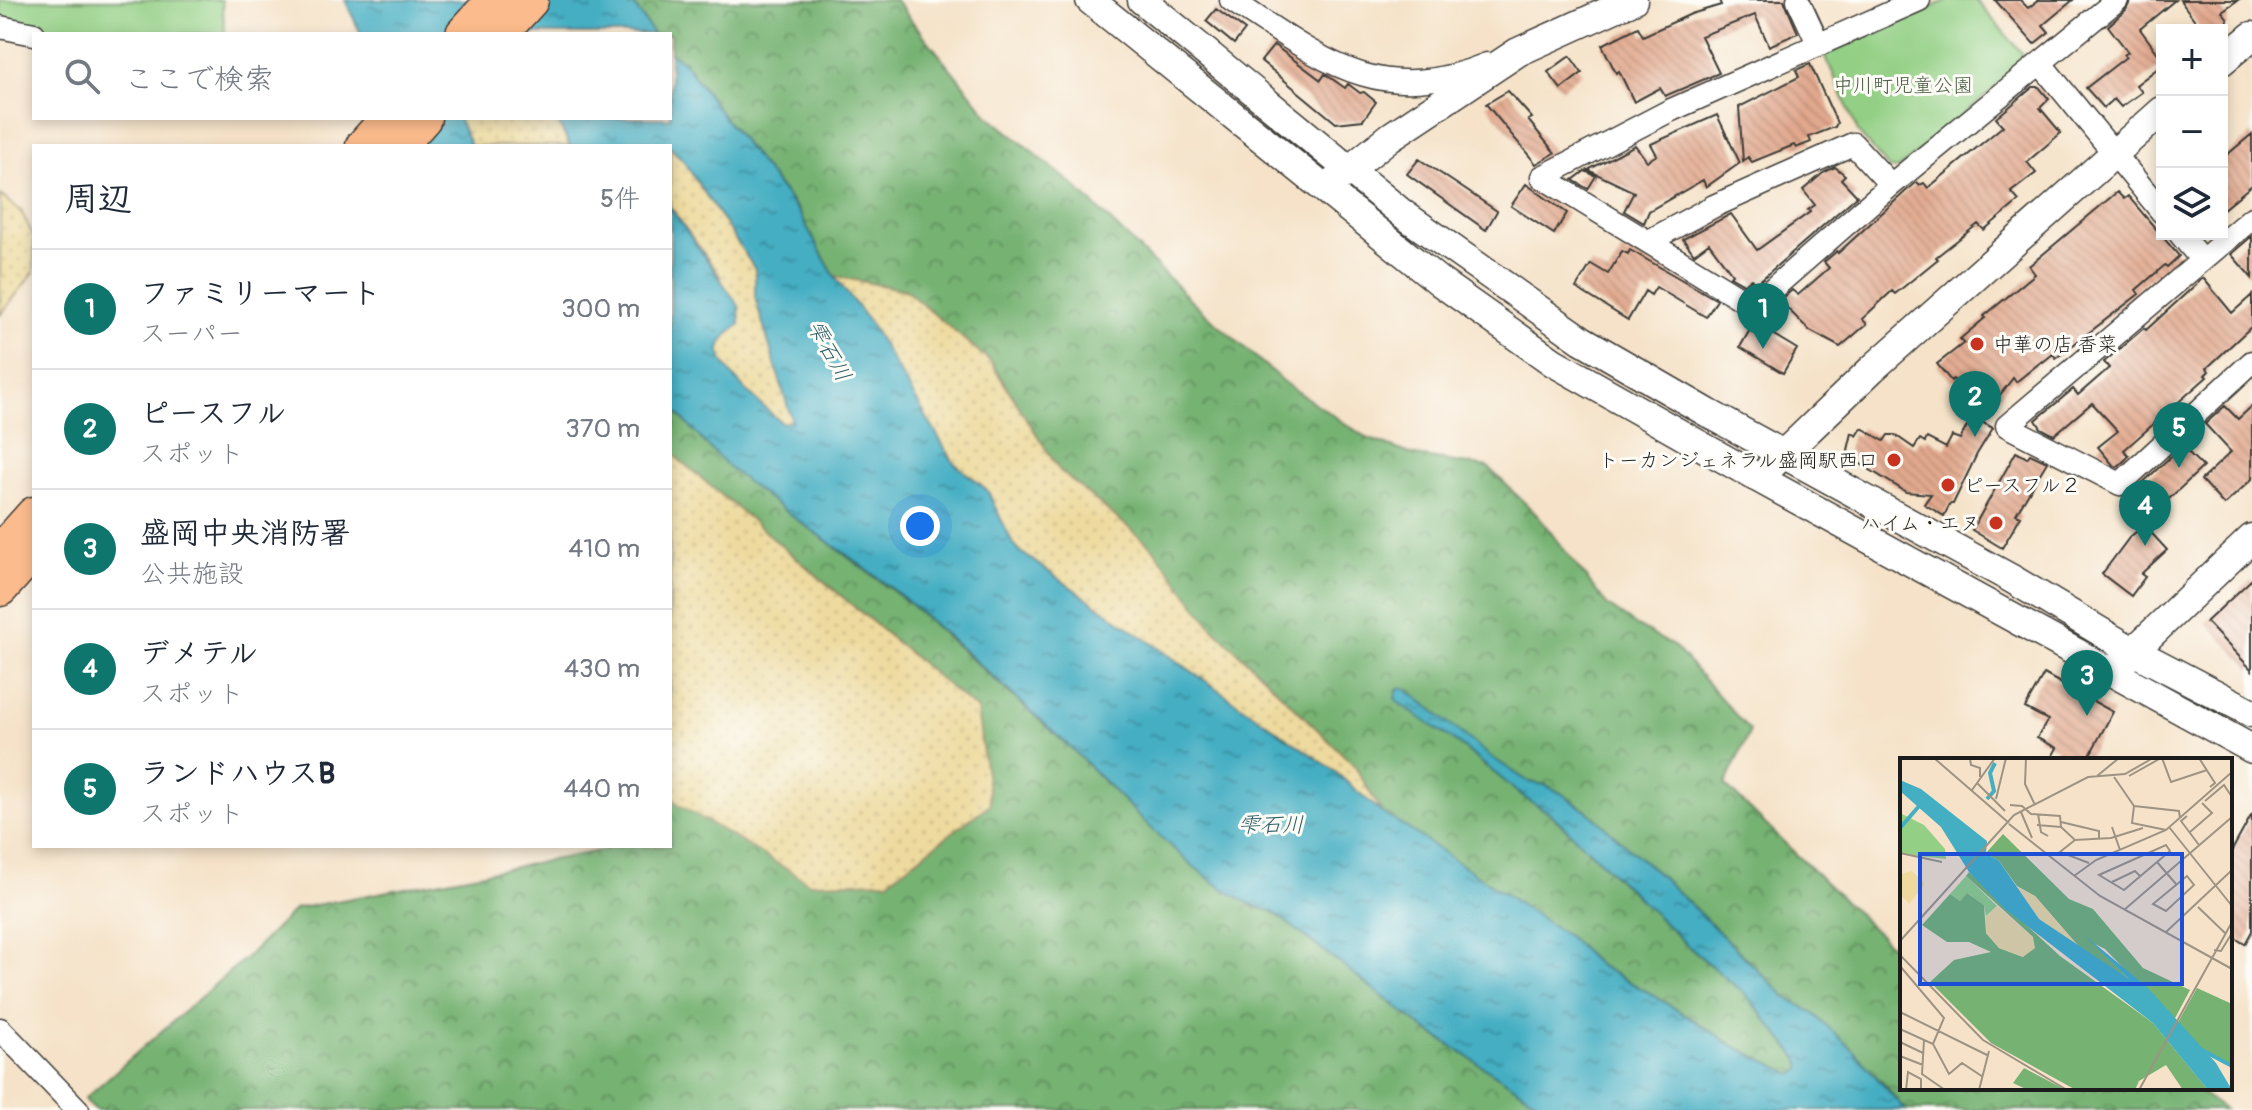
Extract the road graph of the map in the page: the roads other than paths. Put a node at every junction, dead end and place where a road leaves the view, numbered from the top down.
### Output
1 (495, 0) edge
2 (530, 0) edge
3 (1090, 0) edge
4 (1142, 0) edge
5 (1231, 0) edge
6 (1633, 0) edge
7 (1798, 0) edge
8 (1919, 0) edge
9 (2117, 0) edge
10 (0, 27) edge
11 (466, 32) edge
12 (501, 32) edge
13 (32, 34) edge
14 (2252, 36) edge
15 (1818, 43) junction
16 (1518, 52) junction
17 (2228, 56) edge
18 (2041, 64) junction
19 (2156, 116) edge
20 (387, 120) edge
21 (421, 120) edge
22 (366, 144) edge
23 (400, 144) edge
24 (2112, 152) junction
25 (1349, 170) junction
26 (1891, 185) junction
27 (1324, 191) junction
28 (2156, 205) edge
29 (2252, 218) edge
30 (2185, 240) edge
31 (1649, 241) junction
32 (2201, 259) junction
33 (2252, 362) edge
34 (1783, 454) junction
35 (1758, 478) junction
36 (32, 517) edge
37 (2252, 538) edge
38 (32, 552) edge
39 (0, 553) edge
40 (0, 588) edge
41 (2133, 651) junction
42 (2112, 672) junction
43 (2252, 713) edge
44 (2252, 749) edge
45 (0, 1029) edge
46 (78, 1110) edge

1 - 11 main road
2 - 12 main road
3 - 27 street
4 - 25 street
5 - 16 street
6 - 16 street
7 - 15 street
8 - 15 street
9 - 18 street
10 - 13 street
14 - 17 street
15 - 31 street
16 - 25 street
18 - 24 street
18 - 26 street
19 - 24 street
20 - 22 main road
21 - 23 main road
24 - 28 street
24 - 34 street
25 - 27 street
25 - 34 street
26 - 31 street
26 - 31 street
27 - 35 street
29 - 32 street
30 - 32 street
32 - 33 street
34 - 35 street
34 - 41 street
35 - 42 street
36 - 39 main road
37 - 41 street
38 - 40 main road
41 - 42 street
41 - 43 street
42 - 44 street
45 - 46 street

